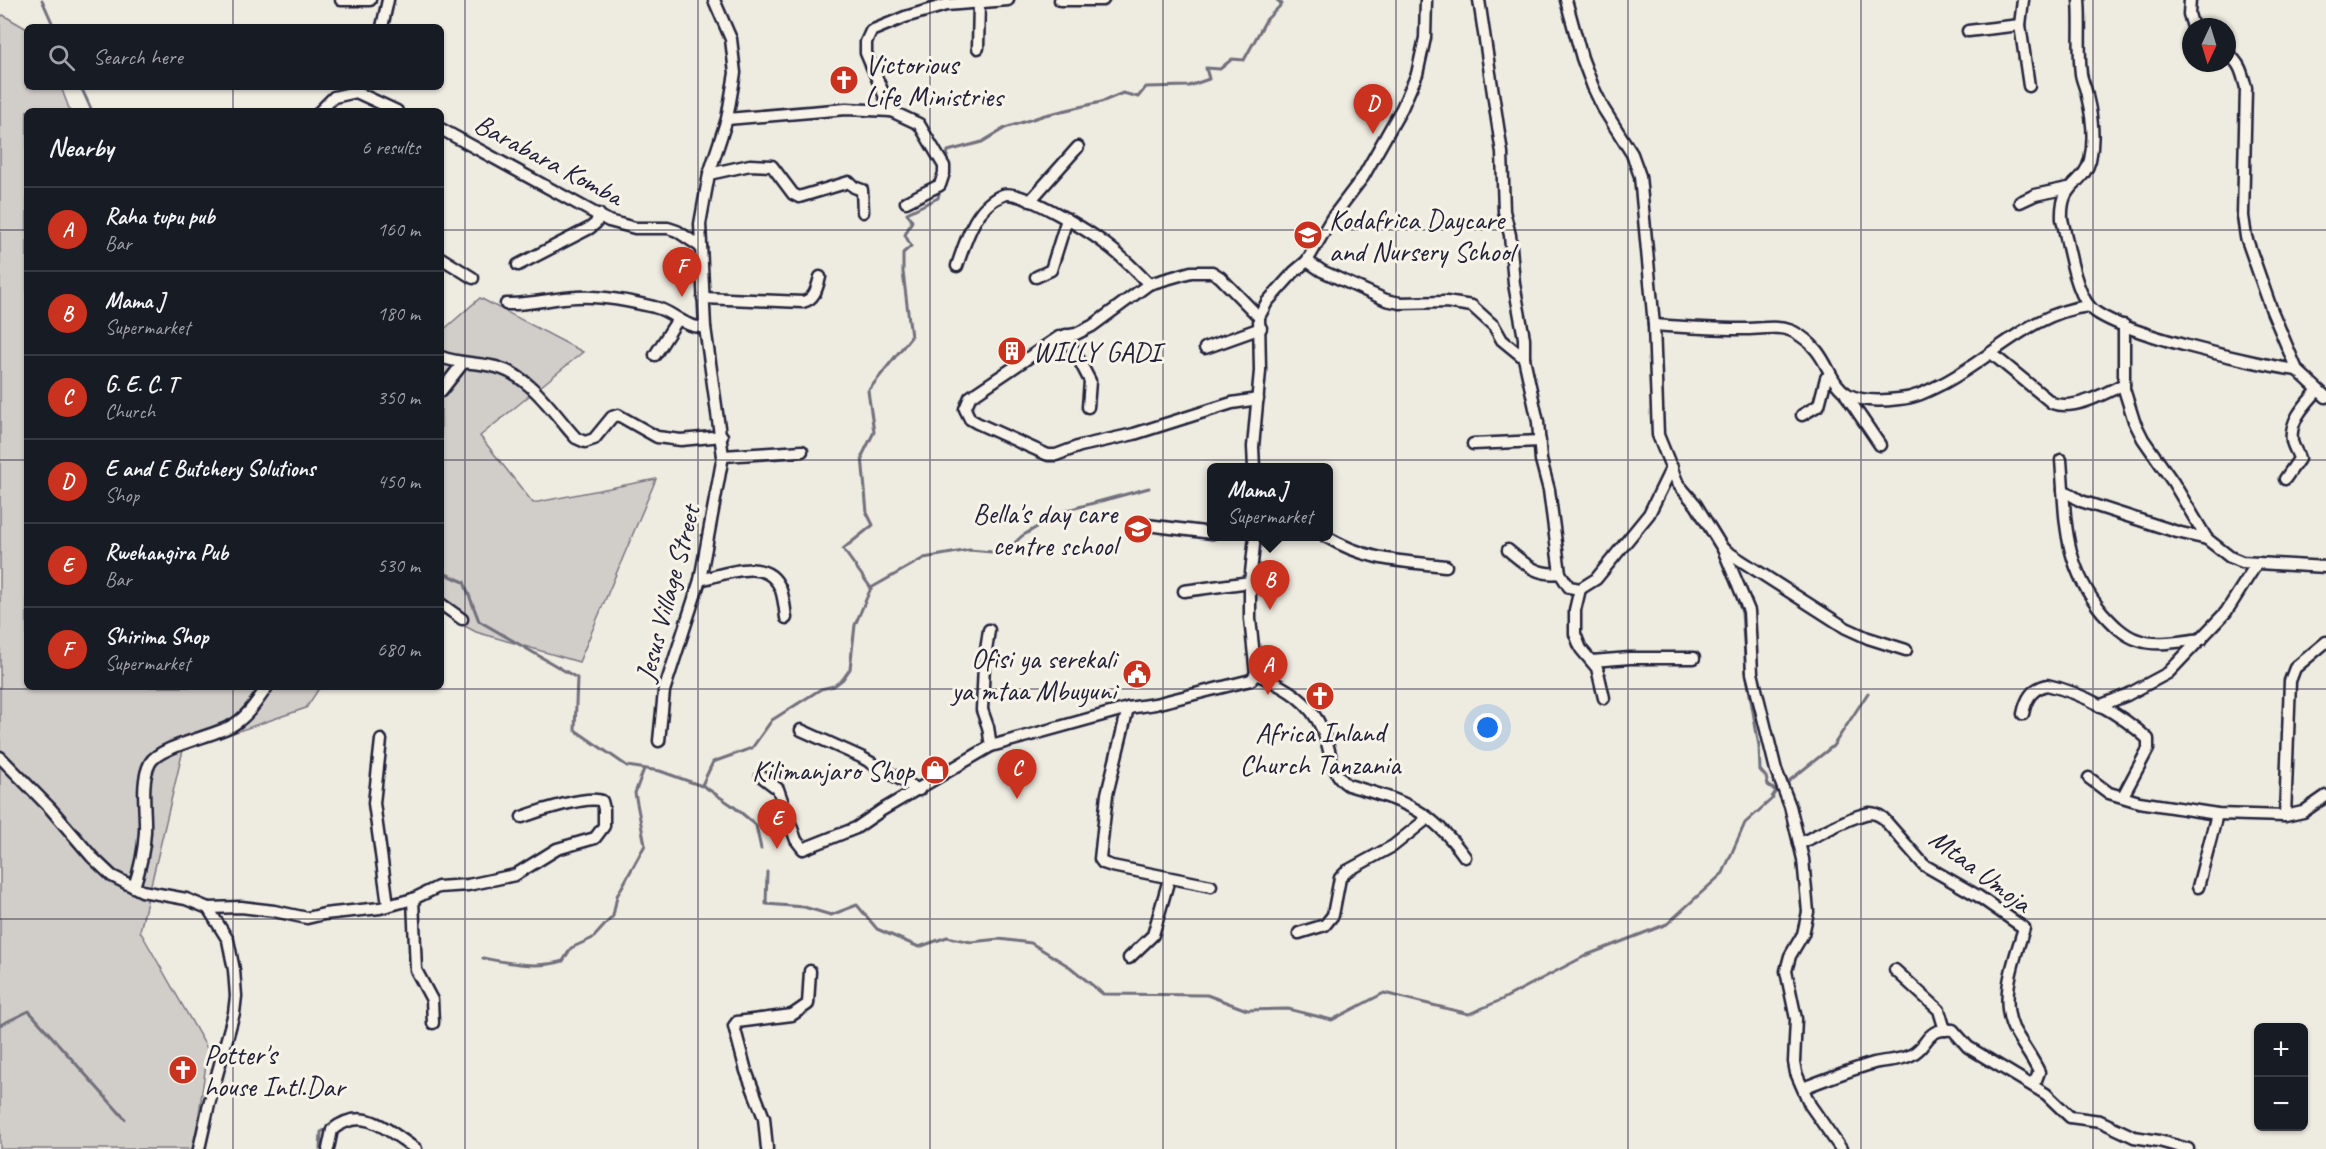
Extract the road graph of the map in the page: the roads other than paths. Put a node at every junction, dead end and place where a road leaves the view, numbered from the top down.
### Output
1 (341, 0) edge
2 (370, 0) edge
3 (388, 0) edge
4 (714, 0) edge
5 (1008, 0) edge
6 (1060, 0) edge
7 (1103, 0) edge
8 (1426, 0) edge
9 (1479, 0) edge
10 (1566, 0) edge
11 (2023, 0) edge
12 (2079, 0) edge
13 (2190, 0) edge
14 (979, 2) junction
15 (2191, 18) edge
16 (383, 24) edge
17 (2020, 25) junction
18 (1968, 31) dead end
19 (978, 48) dead end
20 (2236, 60) edge
21 (2029, 86) dead end
22 (364, 91) edge
23 (323, 108) edge
24 (390, 108) edge
25 (891, 111) junction
26 (727, 119) junction
27 (444, 131) edge
28 (1078, 147) dead end
29 (709, 174) junction
30 (2068, 188) junction
31 (1030, 201) junction
32 (906, 202) dead end
33 (2020, 202) dead end
34 (863, 212) dead end
35 (599, 214) junction
36 (1067, 219) junction
37 (701, 247) junction
38 (444, 260) edge
39 (1307, 261) junction
40 (518, 265) dead end
41 (957, 266) dead end
42 (820, 277) dead end
43 (1036, 277) dead end
44 (473, 278) dead end
45 (1149, 284) junction
46 (703, 298) junction
47 (506, 304) dead end
48 (2089, 306) junction
49 (678, 319) junction
50 (1260, 323) junction
51 (2124, 325) junction
52 (1653, 326) junction
53 (705, 327) junction
54 (1066, 335) junction
55 (1205, 348) dead end
56 (1991, 353) junction
57 (655, 355) dead end
58 (444, 358) edge
59 (1524, 358) junction
60 (463, 363) junction
61 (2297, 370) junction
62 (1830, 376) junction
63 (2124, 384) junction
64 (444, 387) edge
65 (1846, 394) junction
66 (2322, 394) edge
67 (1258, 399) junction
68 (1088, 407) dead end
69 (1802, 415) dead end
70 (722, 436) junction
71 (1540, 441) junction
72 (1473, 444) dead end
73 (1880, 445) dead end
74 (802, 451) dead end
75 (723, 456) junction
76 (2061, 460) dead end
77 (1254, 463) edge
78 (1672, 467) junction
79 (2285, 479) dead end
80 (2063, 490) junction
81 (1147, 525) dead end
82 (1207, 532) edge
83 (2207, 539) junction
84 (1255, 541) edge
85 (1332, 541) edge
86 (1723, 549) junction
87 (1508, 550) dead end
88 (2257, 563) junction
89 (1446, 566) dead end
90 (2326, 567) edge
91 (1560, 573) junction
92 (700, 580) junction
93 (1250, 582) junction
94 (1581, 589) junction
95 (1184, 591) dead end
96 (444, 606) edge
97 (786, 618) dead end
98 (462, 619) dead end
99 (989, 630) dead end
100 (2202, 639) junction
101 (2326, 642) edge
102 (1906, 650) dead end
103 (1694, 658) dead end
104 (1592, 662) junction
105 (1256, 674) junction
106 (265, 690) edge
107 (1604, 699) dead end
108 (2099, 706) junction
109 (1128, 708) junction
110 (2023, 714) dead end
111 (801, 730) dead end
112 (381, 740) dead end
113 (659, 741) dead end
114 (991, 746) junction
115 (0, 757) edge
116 (761, 776) dead end
117 (2089, 778) dead end
118 (919, 790) junction
119 (2123, 796) junction
120 (2326, 796) edge
121 (2217, 814) junction
122 (2285, 816) junction
123 (522, 817) dead end
124 (1428, 818) junction
125 (1799, 844) junction
126 (1465, 856) dead end
127 (1169, 879) junction
128 (134, 886) junction
129 (1211, 886) dead end
130 (2198, 887) dead end
131 (413, 899) junction
132 (388, 905) junction
133 (208, 908) junction
134 (1299, 933) dead end
135 (1129, 958) dead end
136 (1895, 970) dead end
137 (810, 971) dead end
138 (433, 1023) dead end
139 (1945, 1030) junction
140 (2030, 1083) junction
141 (1803, 1088) junction
142 (199, 1149) edge
143 (328, 1149) edge
144 (416, 1149) edge
145 (767, 1149) edge
146 (1841, 1149) edge
147 (2188, 1149) edge

1 - 2 street
3 - 16 street
4 - 26 street, Jesus Village Street
5 - 14 street
6 - 7 street
8 - 39 street
9 - 59 street
10 - 52 street
11 - 17 street
12 - 30 street
13 - 15 street
14 - 19 street
14 - 25 street
17 - 18 street
17 - 21 street
20 - 61 street
22 - 23 street
22 - 24 street
25 - 26 street
25 - 32 street
26 - 29 street, Jesus Village Street
27 - 35 street, Barabara Komba
28 - 31 street
29 - 34 street
29 - 37 street, Jesus Village Street
30 - 33 street
30 - 48 street
31 - 36 street
31 - 41 street
35 - 37 street, Barabara Komba
35 - 40 street
36 - 43 street
36 - 45 street
37 - 46 street, Jesus Village Street
38 - 44 street
39 - 50 street
39 - 59 street
42 - 46 street
45 - 50 street
45 - 54 street
46 - 53 street, Jesus Village Street
47 - 49 street
48 - 51 street
48 - 56 street
49 - 53 street
49 - 57 street
50 - 55 street
50 - 67 street
51 - 61 street
51 - 63 street
52 - 62 street
52 - 78 street
53 - 70 street, Jesus Village Street
54 - 67 street
54 - 68 street
56 - 63 street
56 - 65 street
58 - 60 street
59 - 71 street
60 - 64 street
60 - 70 street
61 - 66 street
62 - 65 street
62 - 69 street
63 - 83 street
65 - 73 street
66 - 79 street
67 - 77 street
70 - 75 street, Jesus Village Street
71 - 72 street
71 - 91 street
74 - 75 street
75 - 92 street, Jesus Village Street
76 - 80 street
78 - 86 street
78 - 94 street
80 - 83 street
80 - 100 street
81 - 82 street
83 - 88 street
84 - 93 street
85 - 89 street
86 - 102 street
86 - 125 street
87 - 91 street
88 - 90 street
88 - 100 street
91 - 94 street
92 - 97 street
92 - 113 street, Jesus Village Street
93 - 95 street
93 - 105 street
94 - 104 street
96 - 98 street
99 - 114 street
100 - 108 street
101 - 122 street
103 - 104 street
104 - 107 street
105 - 109 street
105 - 124 street
106 - 128 street
108 - 110 street
108 - 119 street
109 - 114 street
109 - 127 street
111 - 118 street
112 - 132 street
114 - 118 street
115 - 128 street
116 - 118 street
117 - 119 street
119 - 121 street
120 - 122 street
121 - 122 street
121 - 130 street
123 - 131 street
124 - 126 street
124 - 134 street
125 - 140 street, Mtaa Umoja
125 - 141 street
127 - 129 street
127 - 135 street
128 - 133 street
131 - 132 street
131 - 138 street
132 - 133 street
133 - 142 street
136 - 139 street
137 - 145 street
139 - 140 street
139 - 141 street
140 - 147 street
141 - 146 street
143 - 144 street

